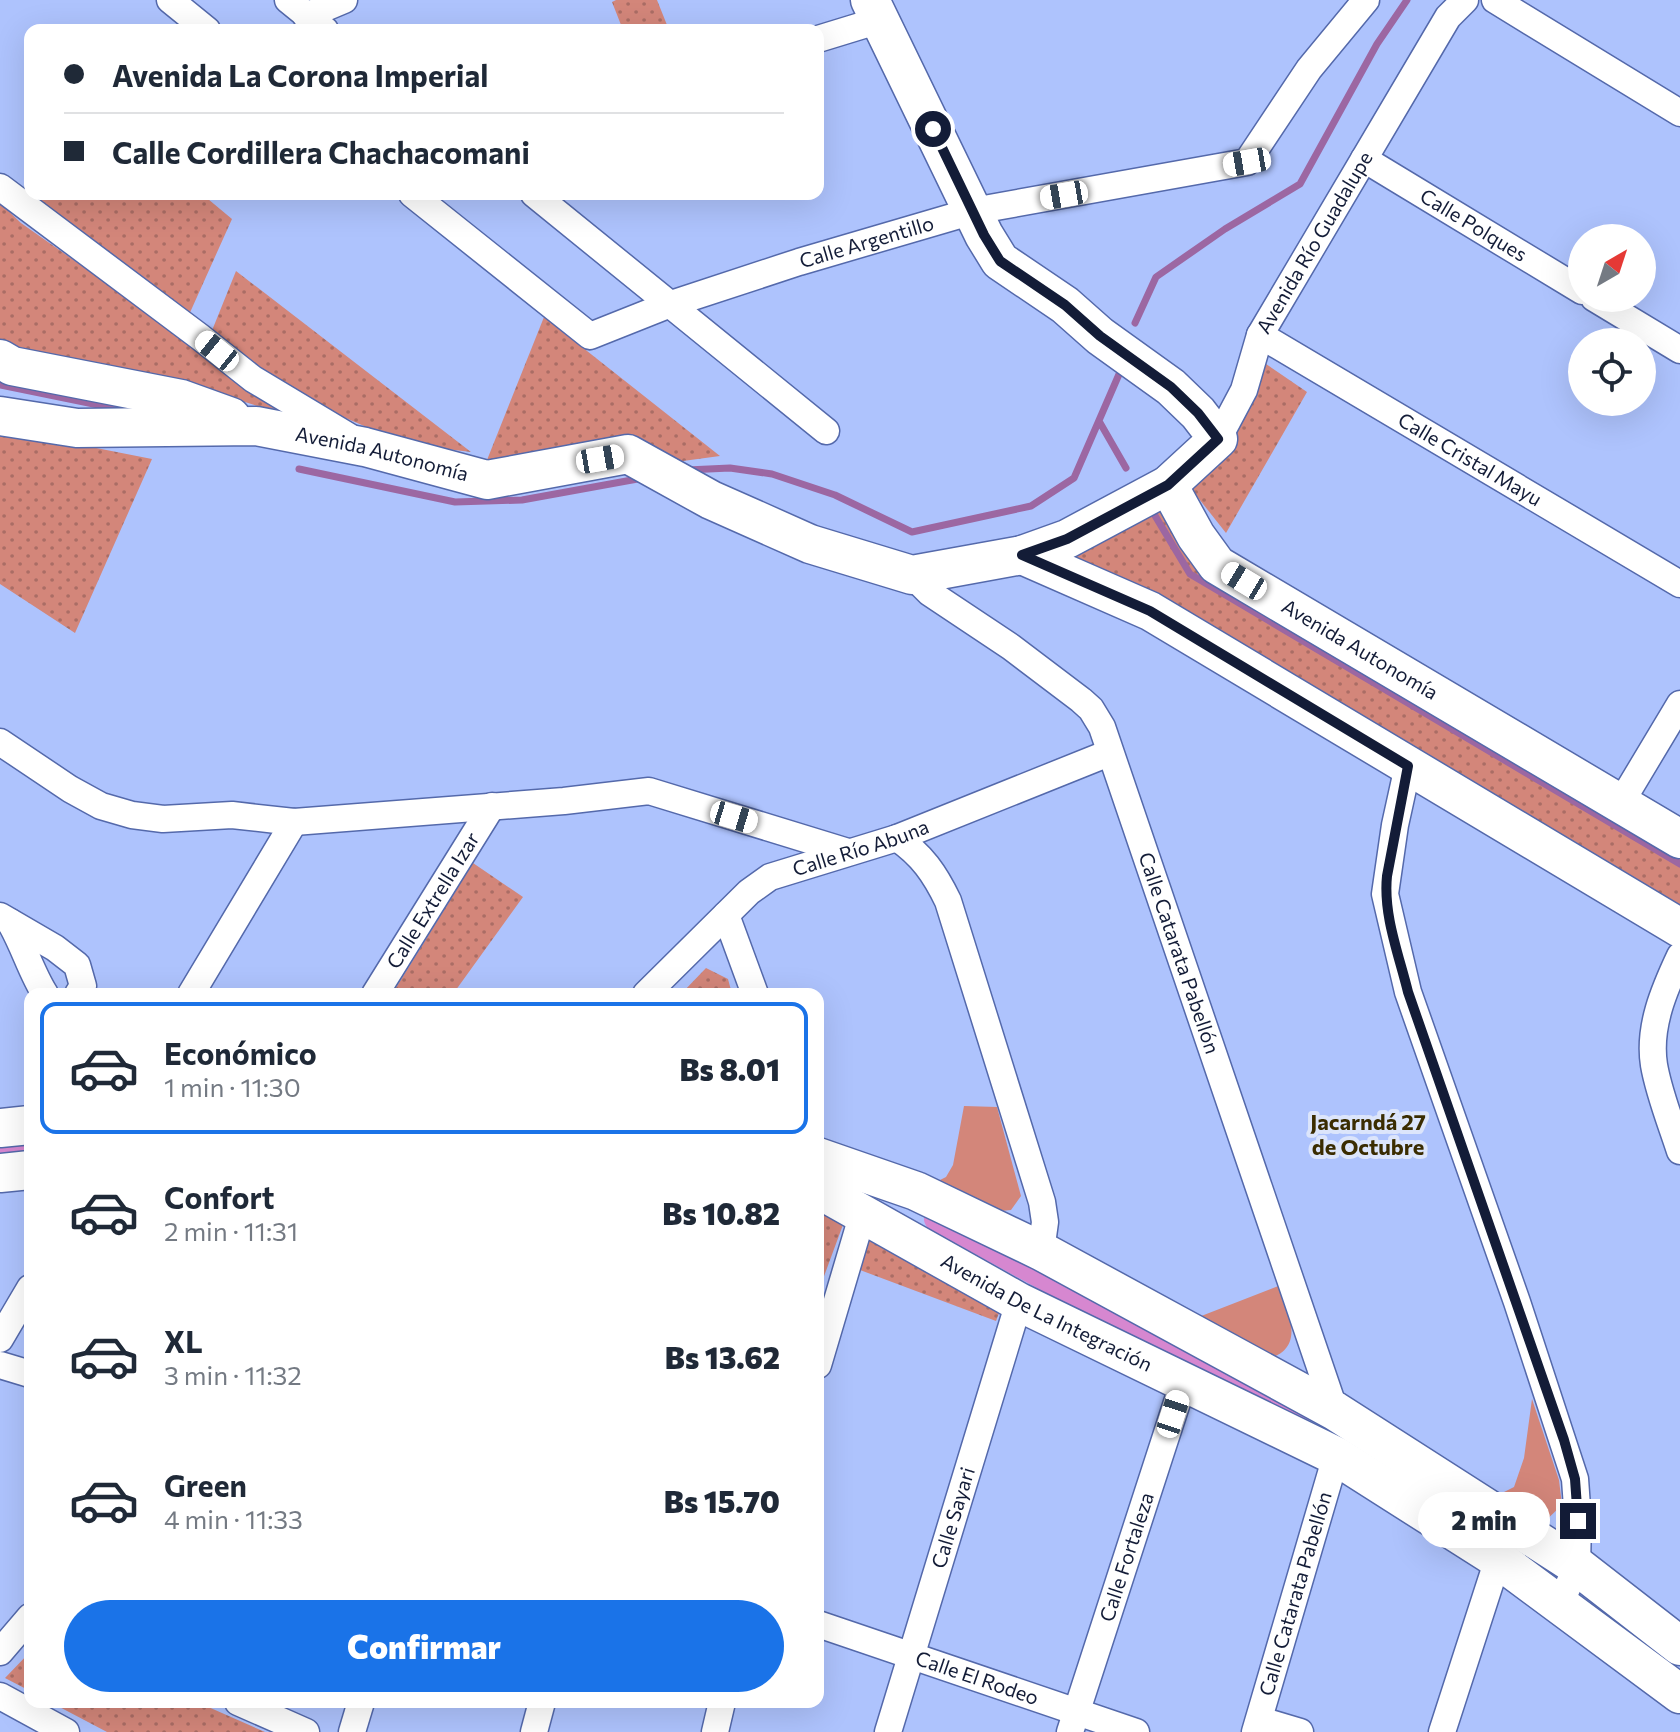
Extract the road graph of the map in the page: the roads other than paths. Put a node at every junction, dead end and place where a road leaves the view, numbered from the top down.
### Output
1 (170, 0) edge
2 (344, 0) edge
3 (1366, 0) edge
4 (1465, 0) edge
5 (1495, 0) edge
6 (875, 10) edge
7 (306, 15) edge
8 (200, 24) edge
9 (824, 36) edge
10 (1680, 113) edge
11 (1364, 159) junction
12 (0, 187) edge
13 (420, 200) edge
14 (541, 200) edge
15 (973, 211) junction
16 (1568, 283) edge
17 (668, 305) junction
18 (1617, 312) edge
19 (1260, 335) junction
20 (1680, 350) edge
21 (0, 359) edge
22 (0, 416) edge
23 (256, 426) junction
24 (826, 431) dead end
25 (1218, 439) junction
26 (365, 447) junction
27 (1168, 485) junction
28 (1022, 555) junction
29 (912, 575) junction
30 (1680, 584) edge
31 (1680, 704) edge
32 (0, 742) edge
33 (1109, 753) junction
34 (1408, 766) junction
35 (1620, 804) junction
36 (492, 806) junction
37 (294, 822) junction
38 (897, 838) junction
39 (1680, 839) edge
40 (848, 852) junction
41 (726, 915) junction
42 (4, 918) edge
43 (1680, 928) edge
44 (1680, 956) edge
45 (42, 988) edge
46 (82, 988) edge
47 (195, 988) edge
48 (379, 988) edge
49 (652, 988) edge
50 (753, 988) edge
51 (24, 1126) edge
52 (0, 1128) edge
53 (1680, 1151) edge
54 (824, 1159) edge
55 (24, 1171) edge
56 (0, 1173) edge
57 (824, 1192) edge
58 (863, 1213) junction
59 (1041, 1251) junction
60 (24, 1298) edge
61 (1019, 1302) junction
62 (0, 1339) edge
63 (824, 1345) edge
64 (0, 1365) edge
65 (24, 1372) edge
66 (1183, 1384) junction
67 (1335, 1411) junction
68 (1336, 1456) junction
69 (1498, 1559) junction
70 (1577, 1566) junction
71 (1560, 1604) junction
72 (24, 1624) edge
73 (824, 1626) edge
74 (1680, 1646) edge
75 (0, 1652) edge
76 (911, 1656) junction
77 (1680, 1694) edge
78 (0, 1696) edge
79 (252, 1708) edge
80 (359, 1708) edge
81 (540, 1708) edge
82 (721, 1708) edge
83 (1074, 1722) edge
84 (1258, 1726) edge
85 (66, 1732) edge
86 (306, 1732) edge
87 (352, 1732) edge
88 (534, 1732) edge
89 (715, 1732) edge
90 (888, 1732) edge
91 (1136, 1732) edge
92 (1300, 1732) edge
93 (1442, 1732) edge

1 - 8 street
2 - 7 street
3 - 15 street, Calle Argentillo
4 - 11 street, Avenida Río Guadalupe
5 - 10 street
6 - 9 street
6 - 15 street
11 - 16 street, Calle Polques
11 - 19 street, Avenida Río Guadalupe
12 - 26 street
13 - 17 street, Calle Argentillo
14 - 17 street
15 - 17 street, Calle Argentillo
15 - 25 street
17 - 24 street
18 - 20 street
19 - 25 street, Avenida Río Guadalupe
19 - 30 street, Calle Cristal Mayu
21 - 23 street
22 - 23 street, Avenida Autonomía
23 - 26 street, Avenida Autonomía
25 - 27 street, Avenida Río Guadalupe
26 - 29 street, Avenida Autonomía
27 - 28 street, Avenida Autonomía
27 - 35 street, Avenida Autonomía
28 - 29 street, Avenida Autonomía
28 - 34 street
29 - 33 street, Calle Catarata Pabellón
31 - 35 street
32 - 37 street
33 - 38 street, Calle Río Abuna
33 - 67 street, Calle Catarata Pabellón
34 - 43 street
34 - 70 street
35 - 39 street, Avenida Autonomía
36 - 37 street
36 - 40 street
36 - 48 street, Calle Extrella Izar
37 - 47 street
38 - 40 street, Calle Río Abuna
38 - 59 street
40 - 41 street, Calle Río Abuna
41 - 49 street, Calle Río Abuna
41 - 50 street
42 - 45 street
42 - 46 street
44 - 53 street
51 - 52 street
54 - 59 street
55 - 56 street
57 - 58 street, Avenida De La Integración
58 - 61 street, Avenida De La Integración
58 - 63 street
59 - 67 street
60 - 62 street
61 - 66 street, Avenida De La Integración
61 - 76 street, Calle Sayari
64 - 65 street
66 - 68 street, Avenida De La Integración
66 - 83 street, Calle Fortaleza
67 - 70 street
68 - 69 street, Avenida De La Integración
68 - 84 street, Calle Catarata Pabellón
69 - 71 street, Avenida De La Integración
69 - 93 street
70 - 71 street
70 - 74 street
71 - 77 street, Avenida De La Integración
72 - 75 street
73 - 76 street, Calle El Rodeo
76 - 83 street, Calle El Rodeo
76 - 90 street, Calle Sayari
78 - 85 street
79 - 86 street
80 - 87 street
81 - 88 street
82 - 89 street
83 - 91 street, Calle El Rodeo
84 - 92 street

